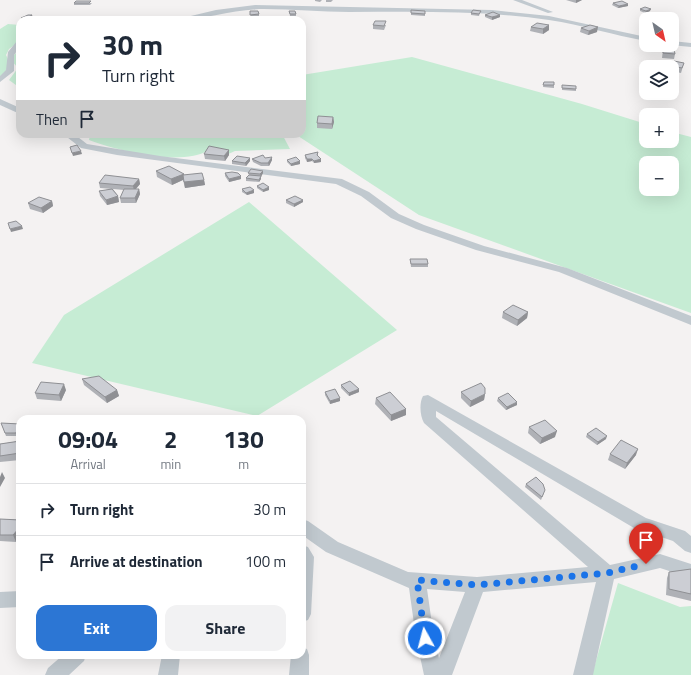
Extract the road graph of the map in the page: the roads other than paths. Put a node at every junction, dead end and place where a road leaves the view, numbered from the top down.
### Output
1 (516, 0) edge
2 (197, 16) edge
3 (578, 23) junction
4 (639, 38) edge
5 (679, 44) edge
6 (691, 45) edge
7 (16, 46) edge
8 (0, 80) edge
9 (0, 102) edge
10 (16, 109) edge
11 (73, 138) edge
12 (691, 321) edge
13 (306, 529) edge
14 (691, 546) edge
15 (691, 571) edge
16 (607, 573) junction
17 (417, 580) junction
18 (477, 585) junction
19 (16, 599) edge
20 (0, 600) edge
21 (73, 659) edge
22 (170, 659) edge
23 (300, 659) edge
24 (55, 675) edge
25 (168, 675) edge
26 (299, 675) edge
27 (434, 675) edge
28 (442, 675) edge
29 (583, 675) edge

1 - 3 street
2 - 3 street
3 - 4 street
5 - 6 street
7 - 8 street
9 - 10 street
11 - 12 street
13 - 17 street
14 - 16 street
15 - 16 street
16 - 18 street
16 - 29 street
17 - 18 street
17 - 27 street
18 - 28 street
19 - 20 street
21 - 24 street
22 - 25 street
23 - 26 street

